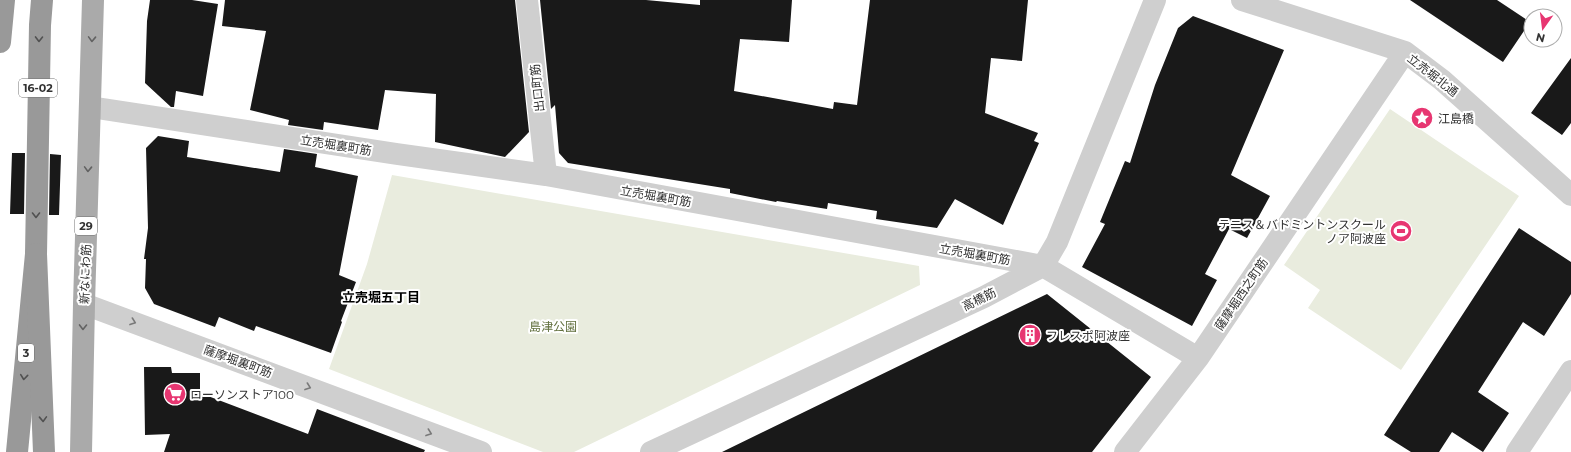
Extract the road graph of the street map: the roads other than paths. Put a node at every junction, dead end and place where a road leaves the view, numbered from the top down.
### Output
1 (4, 0) edge
2 (42, 0) edge
3 (93, 0) edge
4 (527, 0) edge
5 (1155, 0) edge
6 (1242, 0) edge
7 (0, 42) edge
8 (1405, 52) junction
9 (90, 106) junction
10 (546, 175) junction
11 (1571, 196) edge
12 (36, 254) junction
13 (1043, 266) junction
14 (84, 304) junction
15 (1198, 358) junction
16 (1571, 371) edge
17 (16, 452) edge
18 (44, 452) edge
19 (81, 452) edge
20 (481, 452) edge
21 (651, 452) edge
22 (1125, 452) edge
23 (1518, 452) edge

1 - 7 highway
2 -> 12 highway, 16-02
3 -> 9 main road, 新なにわ筋 / 29
4 - 10 street, 出口町筋
5 - 13 street
6 - 8 street, 立売堀北通
8 - 11 street, 立売堀北通
8 - 15 street, 薩摩堀西之町筋
9 - 10 street, 立売堀裏町筋
9 -> 14 main road, 新なにわ筋 / 29
10 - 13 street, 立売堀裏町筋
12 -> 17 highway, 3, bridge
12 -> 18 highway, bridge
13 - 15 street, 立売堀裏町筋
13 - 21 street, 高橋筋
14 -> 19 main road, 新なにわ筋 / 29
14 -> 20 street, 薩摩堀裏町筋
15 - 22 street, 薩摩堀西之町筋
16 - 23 street

